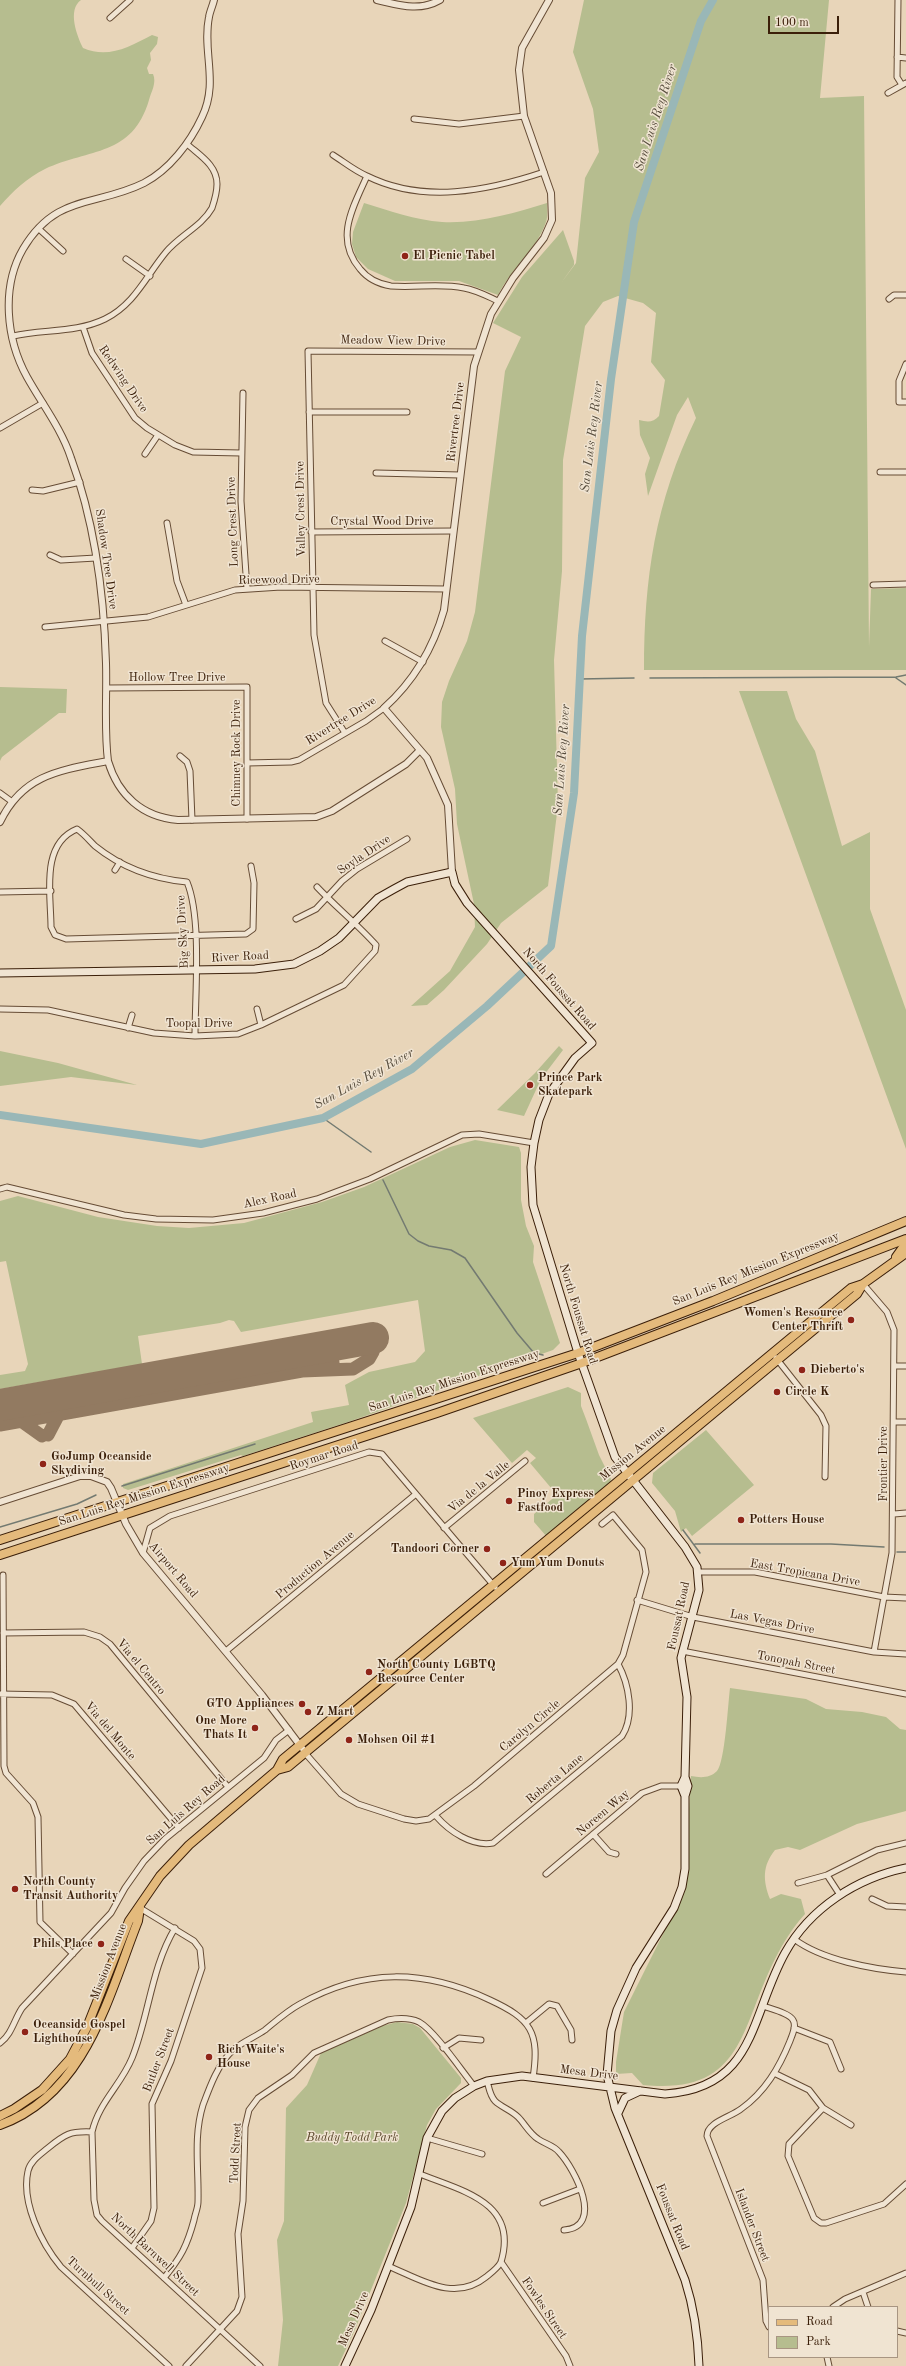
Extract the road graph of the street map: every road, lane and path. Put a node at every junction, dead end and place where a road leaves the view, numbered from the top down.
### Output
1 (130, 0) edge
2 (214, 0) edge
3 (377, 0) edge
4 (440, 0) edge
5 (549, 0) edge
6 (898, 0) edge
7 (110, 18) dead end
8 (897, 57) junction
9 (906, 58) edge
10 (904, 84) edge
11 (888, 93) dead end
12 (524, 116) junction
13 (414, 119) dead end
14 (187, 144) junction
15 (333, 155) dead end
16 (544, 172) junction
17 (367, 176) junction
18 (39, 229) junction
19 (63, 251) dead end
20 (126, 259) dead end
21 (150, 276) junction
22 (906, 295) edge
23 (889, 300) dead end
24 (498, 301) junction
25 (82, 328) junction
26 (13, 336) junction
27 (308, 351) joint
28 (478, 352) junction
29 (906, 364) edge
30 (243, 393) dead end
31 (906, 402) edge
32 (43, 403) junction
33 (309, 412) junction
34 (407, 412) dead end
35 (0, 428) edge
36 (158, 435) junction
37 (145, 454) dead end
38 (241, 454) junction
39 (880, 472) dead end
40 (906, 472) edge
41 (376, 474) dead end
42 (460, 475) junction
43 (80, 482) junction
44 (32, 490) dead end
45 (167, 523) dead end
46 (453, 531) junction
47 (311, 532) junction
48 (50, 555) dead end
49 (96, 558) junction
50 (906, 584) edge
51 (873, 585) dead end
52 (247, 589) junction
53 (312, 589) junction
54 (446, 589) junction
55 (186, 605) junction
56 (104, 622) junction
57 (45, 627) dead end
58 (385, 641) dead end
59 (423, 662) junction
60 (247, 687) joint
61 (107, 688) junction
62 (384, 708) junction
63 (344, 733) junction
64 (420, 750) junction
65 (180, 756) dead end
66 (108, 760) junction
67 (247, 763) junction
68 (0, 793) edge
69 (11, 801) junction
70 (247, 819) junction
71 (192, 820) junction
72 (0, 822) edge
73 (407, 839) dead end
74 (120, 862) junction
75 (251, 866) dead end
76 (116, 870) dead end
77 (452, 872) junction
78 (317, 887) dead end
79 (51, 891) junction
80 (0, 892) edge
81 (327, 897) junction
82 (296, 919) dead end
83 (354, 922) junction
84 (195, 935) junction
85 (196, 970) junction
86 (0, 973) edge
87 (0, 1009) edge
88 (257, 1009) dead end
89 (132, 1015) dead end
90 (261, 1025) junction
91 (128, 1028) junction
92 (196, 1036) junction
93 (534, 1143) junction
94 (0, 1188) edge
95 (906, 1221) edge
96 (906, 1239) edge
97 (906, 1243) edge
98 (906, 1253) edge
99 (895, 1259) junction
100 (863, 1284) junction
101 (578, 1353) junction
102 (775, 1357) junction
103 (582, 1363) junction
104 (894, 1366) junction
105 (906, 1366) edge
106 (894, 1422) junction
107 (906, 1422) edge
108 (525, 1461) dead end
109 (628, 1472) junction
110 (825, 1476) dead end
111 (634, 1480) junction
112 (416, 1494) junction
113 (0, 1502) edge
114 (117, 1502) junction
115 (906, 1513) edge
116 (894, 1514) junction
117 (121, 1515) junction
118 (602, 1524) dead end
119 (444, 1528) junction
120 (0, 1540) edge
121 (144, 1553) junction
122 (0, 1554) edge
123 (698, 1572) junction
124 (3, 1575) dead end
125 (493, 1585) junction
126 (499, 1593) junction
127 (884, 1597) junction
128 (906, 1598) edge
129 (637, 1600) junction
130 (693, 1617) junction
131 (442, 1627) junction
132 (3, 1633) junction
133 (226, 1651) junction
134 (682, 1651) junction
135 (427, 1652) junction
136 (874, 1652) junction
137 (906, 1654) edge
138 (618, 1664) junction
139 (388, 1671) junction
140 (1, 1694) edge
141 (906, 1694) edge
142 (352, 1714) junction
143 (289, 1730) junction
144 (300, 1745) junction
145 (305, 1752) junction
146 (277, 1770) junction
147 (685, 1777) junction
148 (681, 1786) junction
149 (228, 1787) junction
150 (685, 1796) junction
151 (436, 1816) junction
152 (179, 1828) junction
153 (593, 1834) junction
154 (906, 1843) edge
155 (616, 1854) dead end
156 (906, 1868) edge
157 (546, 1874) dead end
158 (826, 1875) junction
159 (798, 1883) dead end
160 (840, 1895) junction
161 (872, 1899) dead end
162 (906, 1907) edge
163 (140, 1908) junction
164 (175, 1928) junction
165 (794, 1939) junction
166 (73, 1954) junction
167 (906, 1972) edge
168 (763, 2006) junction
169 (526, 2023) junction
170 (794, 2028) junction
171 (481, 2040) dead end
172 (572, 2040) dead end
173 (0, 2044) edge
174 (443, 2048) junction
175 (841, 2068) dead end
176 (774, 2072) junction
177 (533, 2078) junction
178 (486, 2081) junction
179 (610, 2084) junction
180 (474, 2086) junction
181 (641, 2091) junction
182 (823, 2108) junction
183 (618, 2113) junction
184 (0, 2116) edge
185 (0, 2125) edge
186 (851, 2125) dead end
187 (92, 2132) junction
188 (427, 2138) junction
189 (482, 2154) dead end
190 (420, 2174) junction
191 (906, 2184) edge
192 (580, 2189) junction
193 (543, 2203) dead end
194 (564, 2230) dead end
195 (132, 2248) junction
196 (500, 2262) junction
197 (388, 2266) junction
198 (906, 2273) edge
199 (164, 2278) junction
200 (863, 2292) junction
201 (835, 2306) edge
202 (868, 2306) edge
203 (768, 2325) edge
204 (220, 2329) junction
205 (169, 2366) edge
206 (186, 2366) edge
207 (260, 2366) edge
208 (345, 2366) edge
209 (570, 2366) edge
210 (699, 2366) edge

1 - 7 street
2 - 14 street, Shadow Tree Drive
3 - 4 street
5 - 12 street, Rivertree Drive
6 - 8 street
8 - 9 street
8 - 10 street
10 - 11 street
12 - 13 street
12 - 16 street, Rivertree Drive
14 - 18 street, Shadow Tree Drive
14 - 21 street
15 - 17 street
16 - 17 street
16 - 24 street, Rivertree Drive
17 - 24 street
18 - 19 street
18 - 26 street, Shadow Tree Drive
20 - 21 street
21 - 25 street
22 - 23 street
24 - 28 street, Rivertree Drive
25 - 26 street
25 - 36 street, Redwing Drive
26 - 32 street, Shadow Tree Drive
27 - 28 street, Meadow View Drive
27 - 33 street, Valley Crest Drive
28 - 42 street, Rivertree Drive
29 - 31 street
30 - 38 street, Long Crest Drive
32 - 35 street
32 - 43 street, Shadow Tree Drive
33 - 34 street
33 - 47 street, Valley Crest Drive
36 - 37 street
36 - 38 street, Redwing Drive
38 - 52 street, Long Crest Drive
39 - 40 street
41 - 42 street
42 - 46 street, Rivertree Drive
43 - 44 street
43 - 49 street, Shadow Tree Drive
45 - 55 street
46 - 47 street, Crystal Wood Drive
46 - 54 street, Rivertree Drive
47 - 53 street, Valley Crest Drive
48 - 49 street
49 - 56 street, Shadow Tree Drive
50 - 51 street
52 - 53 street, Ricewood Drive
52 - 55 street, Ricewood Drive
53 - 54 street, Ricewood Drive
53 - 63 street, Valley Crest Drive
54 - 59 street, Rivertree Drive
55 - 56 street, Ricewood Drive
56 - 57 street, Ricewood Drive
56 - 61 street, Shadow Tree Drive
58 - 59 street
59 - 62 street, Rivertree Drive
60 - 61 street, Hollow Tree Drive
60 - 67 street, Chimney Rock Drive
61 - 66 street, Shadow Tree Drive
62 - 63 street, Rivertree Drive
62 - 64 street, North Foussat Road
63 - 67 street, Rivertree Drive
64 - 70 street, Shadow Tree Drive
64 - 77 street, North Foussat Road
65 - 71 street
66 - 69 street
66 - 71 street, Shadow Tree Drive
67 - 70 street, Chimney Rock Drive
68 - 69 street
69 - 72 street
70 - 71 street, Shadow Tree Drive
73 - 81 street, Soyla Drive
74 - 76 street
74 - 79 street, Big Sky Drive
74 - 84 street, Big Sky Drive
75 - 84 street
77 - 83 main road, River Road
77 - 93 main road, North Foussat Road
78 - 81 street
79 - 80 street
79 - 84 street
81 - 82 street, Soyla Drive
81 - 83 street
83 - 85 main road, River Road
83 - 90 street, Toopal Drive
84 - 85 street, Big Sky Drive
85 - 86 main road, River Road
85 - 92 street, Big Sky Drive
87 - 91 street, Toopal Drive
88 - 90 street
89 - 91 street
90 - 92 street, Toopal Drive
91 - 92 street, Toopal Drive
93 - 94 street, Alex Road
93 - 101 main road, North Foussat Road
95 - 101 main road, San Luis Rey Mission Expressway
96 - 103 main road, San Luis Rey Mission Expressway
97 - 99 main road, Mission Avenue
98 - 99 main road, Mission Avenue
99 - 100 main road, Mission Avenue
100 - 102 main road, Mission Avenue
100 - 104 street, Frontier Drive
101 - 103 main road, North Foussat Road
101 - 114 main road, San Luis Rey Mission Expressway
102 - 109 main road, Mission Avenue
102 - 110 street
102 - 111 main road, Mission Avenue
103 - 109 main road, North Foussat Road
103 - 117 main road, San Luis Rey Mission Expressway
104 - 105 street
104 - 106 street, Frontier Drive
106 - 107 street
106 - 116 street, Frontier Drive
108 - 119 street, Via de la Valle
109 - 111 main road, North Foussat Road
109 - 125 main road, Mission Avenue
111 - 123 main road, Foussat Road
111 - 126 main road, Mission Avenue
112 - 119 street, Roymar Road
112 - 121 street, Roymar Road
112 - 133 street, Production Avenue
113 - 114 street, Airport Road
114 - 117 street, Airport Road
114 - 120 main road, San Luis Rey Mission Expressway
115 - 116 street
116 - 127 street, Frontier Drive
117 - 121 street, Airport Road
117 - 122 main road, San Luis Rey Mission Expressway
118 - 129 street, Carolyn Circle
119 - 125 street, Roymar Road
121 - 133 street, Airport Road
123 - 127 street, East Tropicana Drive
123 - 130 main road, Foussat Road
124 - 132 street
125 - 126 street, Roymar Road
125 - 131 main road, Mission Avenue
126 - 135 main road, Mission Avenue
127 - 128 street, East Tropicana Drive
127 - 136 street, Frontier Drive
129 - 130 street, Las Vegas Drive
129 - 138 street, Carolyn Circle
130 - 134 main road, Foussat Road
130 - 136 street, Las Vegas Drive
131 - 135 main road
131 - 139 main road, Mission Avenue
132 - 140 street
132 - 149 street, Via el Centro
133 - 143 street, Airport Road
134 - 141 street, Tonopah Street
134 - 147 main road, Foussat Road
135 - 142 main road, Mission Avenue
136 - 137 street, Las Vegas Drive
138 - 151 street, Carolyn Circle
138 - 151 street, Roberta Lane
139 - 142 main road
139 - 144 main road, Mission Avenue
140 - 152 street, Via del Monte
140 - 166 street
142 - 145 main road, Mission Avenue
143 - 144 street, Airport Road
143 - 149 street, San Luis Rey Road
144 - 145 street, Airport Road
144 - 146 main road, Mission Avenue
145 - 146 main road, Mission Avenue
145 - 151 street, Carolyn Circle
146 - 163 main road, Mission Avenue
147 - 148 main road, Foussat Road
147 - 150 main road, Foussat Road
148 - 150 main road, Foussat Road
148 - 153 street, Noreen Way
149 - 152 street, San Luis Rey Road
150 - 179 main road, Foussat Road
152 - 166 street, San Luis Rey Road
153 - 155 street
153 - 157 street, Noreen Way
154 - 158 street
156 - 160 main road, Mesa Drive
158 - 159 street
158 - 160 street
160 - 165 main road, Mesa Drive
161 - 162 street
163 - 164 street, Butler Street
163 - 184 main road, Mission Avenue
163 - 185 main road, Mission Avenue
164 - 187 street, North Barnwell Street
164 - 195 street, Butler Street
165 - 167 street
165 - 168 main road, Mesa Drive
166 - 173 street, San Luis Rey Road
168 - 170 street
168 - 181 main road, Mesa Drive
169 - 172 street
169 - 177 street
169 - 199 street
170 - 175 street
170 - 176 street
171 - 174 street
174 - 180 street, Todd Street
174 - 204 street, Todd Street
176 - 182 street
176 - 203 street, Islander Street
177 - 178 main road, Mesa Drive
177 - 179 main road, Mesa Drive
178 - 180 main road, Mesa Drive
178 - 192 street
179 - 181 main road, Mesa Drive
179 - 183 main road, Foussat Road
180 - 188 main road, Mesa Drive
181 - 183 main road
182 - 186 street
182 - 191 street
183 - 210 main road, Foussat Road
187 - 195 street, North Barnwell Street
187 - 205 street, Turnbull Street
188 - 189 street
188 - 190 main road, Mesa Drive
190 - 196 street
190 - 197 main road, Mesa Drive
192 - 193 street
192 - 194 street
195 - 199 street, North Barnwell Street
196 - 197 street
196 - 209 street, Fowles Street
197 - 208 main road, Mesa Drive
198 - 200 street
199 - 204 street, North Barnwell Street
200 - 201 street
200 - 202 street
204 - 206 street
204 - 207 street, North Barnwell Street

